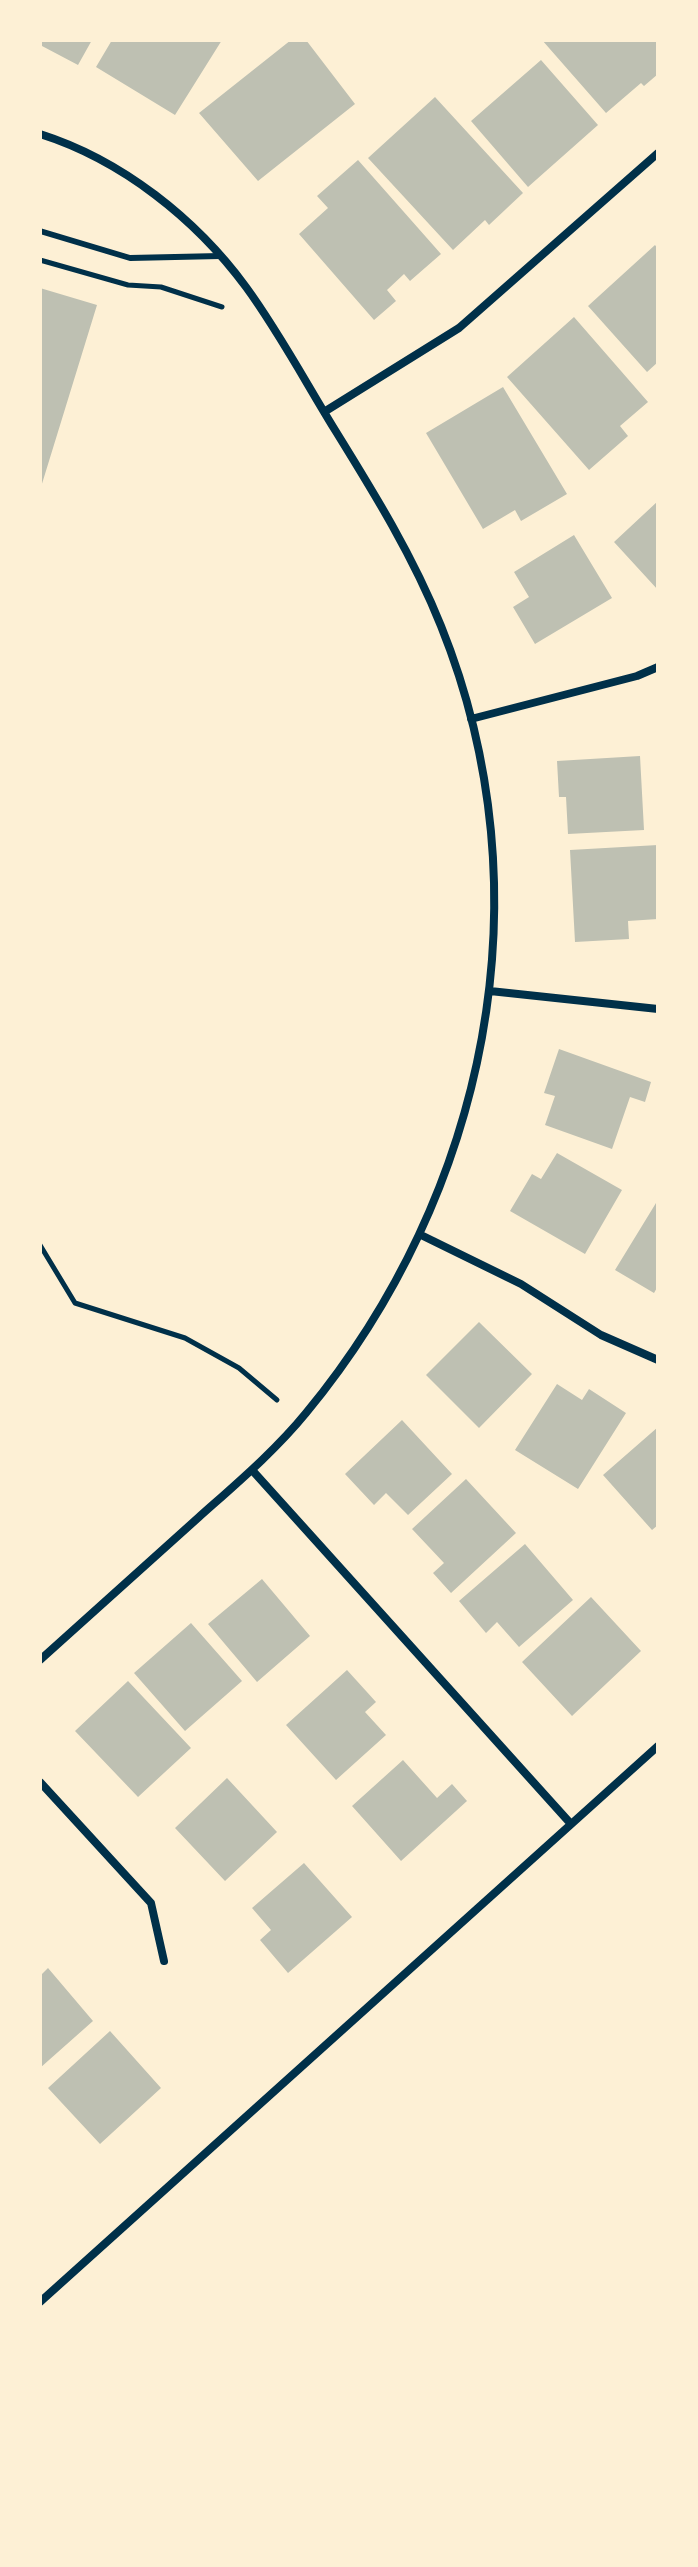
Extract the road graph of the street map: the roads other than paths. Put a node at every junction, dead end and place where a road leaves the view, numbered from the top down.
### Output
1 (40, 134) edge
2 (658, 153) edge
3 (40, 231) edge
4 (220, 256) junction
5 (324, 412) junction
6 (658, 667) edge
7 (471, 719) junction
8 (490, 991) junction
9 (658, 1009) edge
10 (421, 1235) junction
11 (658, 1360) edge
12 (252, 1470) junction
13 (40, 1660) edge
14 (658, 1746) edge
15 (40, 1782) edge
16 (571, 1824) junction
17 (164, 1961) dead end
18 (40, 2302) edge

1 - 4 street
2 - 5 street
3 - 4 lane
4 - 5 street
5 - 7 street
6 - 7 street
7 - 8 street
8 - 9 street
8 - 10 street
10 - 11 street
10 - 12 street
12 - 13 street
12 - 16 street
14 - 16 street
15 - 17 street
16 - 18 street

